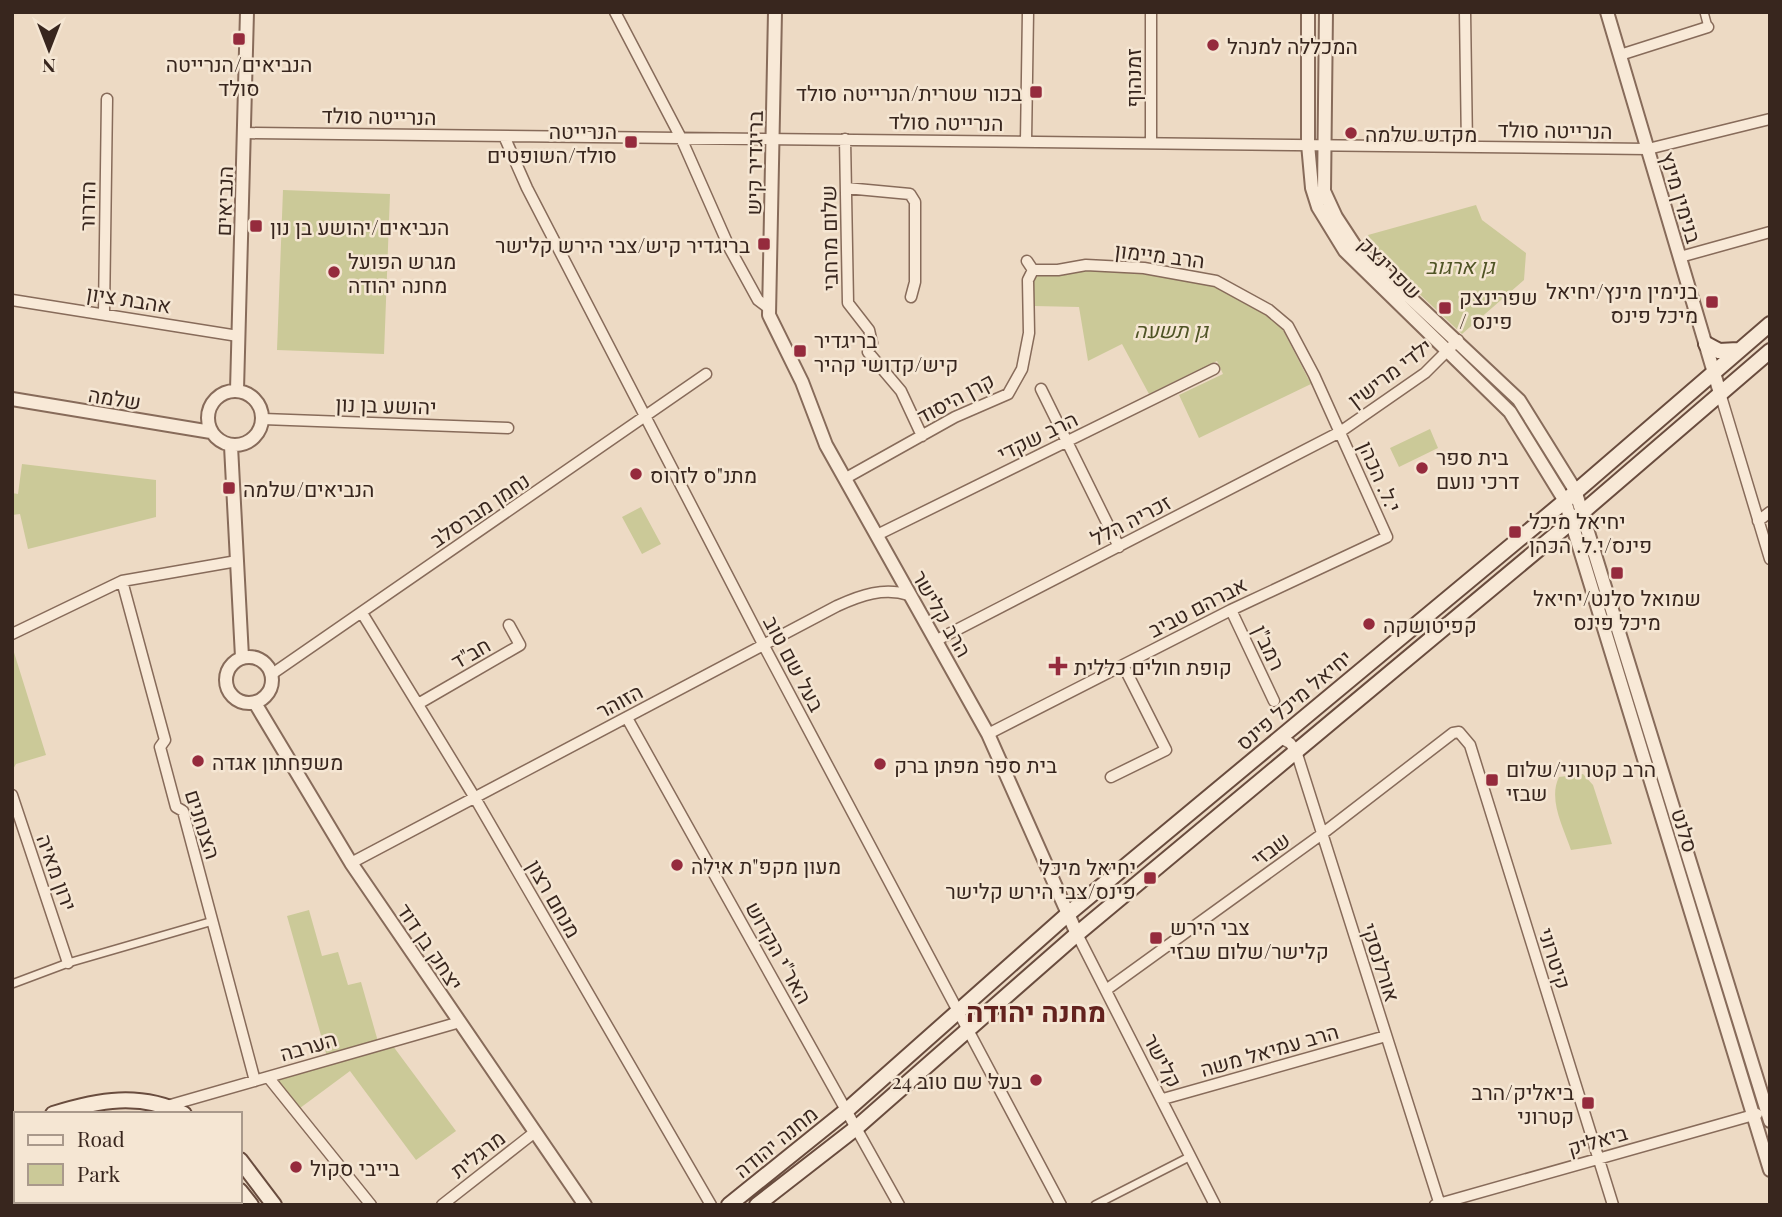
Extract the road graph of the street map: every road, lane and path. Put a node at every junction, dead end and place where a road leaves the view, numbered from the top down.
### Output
1 (247, 12) edge
2 (615, 12) edge
3 (775, 12) edge
4 (1028, 12) edge
5 (1151, 12) edge
6 (1308, 12) edge
7 (1326, 12) edge
8 (1465, 12) edge
9 (1607, 12) edge
10 (1704, 12) edge
11 (1708, 27) joint
12 (1620, 55) junction
13 (107, 99) dead end
14 (1770, 119) edge
15 (244, 133) junction
16 (504, 136) junction
17 (681, 138) junction
18 (773, 139) junction
19 (845, 139) junction
20 (1026, 141) junction
21 (1151, 143) junction
22 (1308, 144) junction
23 (1323, 145) junction
24 (1466, 147) junction
25 (1648, 149) junction
26 (846, 188) junction
27 (1770, 232) edge
28 (1680, 257) junction
29 (1030, 265) joint
30 (911, 297) dead end
31 (12, 300) edge
32 (769, 312) junction
33 (104, 313) junction
34 (1770, 324) edge
35 (238, 336) junction
36 (1458, 340) junction
37 (1706, 344) junction
38 (1738, 350) junction
39 (1448, 351) junction
40 (1770, 351) edge
41 (1214, 369) dead end
42 (1713, 370) junction
43 (706, 374) dead end
44 (1041, 389) dead end
45 (237, 390) junction
46 (1720, 393) junction
47 (12, 399) edge
48 (263, 419) junction
49 (645, 419) junction
50 (508, 428) dead end
51 (211, 432) junction
52 (1340, 432) junction
53 (922, 436) junction
54 (1067, 441) junction
55 (232, 446) junction
56 (1562, 470) junction
57 (1596, 473) junction
58 (845, 478) junction
59 (1570, 496) junction
60 (1770, 512) edge
61 (1576, 517) junction
62 (1758, 521) junction
63 (877, 535) junction
64 (1387, 537) joint
65 (1119, 547) junction
66 (1770, 559) edge
67 (237, 561) junction
68 (122, 581) junction
69 (909, 595) junction
70 (1231, 610) junction
71 (362, 613) junction
72 (509, 625) dead end
73 (12, 634) edge
74 (937, 640) junction
75 (764, 646) junction
76 (242, 657) junction
77 (1124, 665) junction
78 (272, 674) junction
79 (1274, 701) dead end
80 (255, 703) junction
81 (418, 704) junction
82 (627, 718) junction
83 (1453, 733) joint
84 (988, 734) junction
85 (1280, 738) junction
86 (1296, 751) junction
87 (1111, 777) dead end
88 (12, 795) edge
89 (475, 798) junction
90 (1322, 834) junction
91 (351, 863) junction
92 (1068, 914) junction
93 (213, 921) junction
94 (1077, 934) junction
95 (68, 963) junction
96 (12, 984) edge
97 (1105, 989) junction
98 (957, 1012) junction
99 (460, 1022) junction
100 (967, 1031) junction
101 (1386, 1035) junction
102 (268, 1077) junction
103 (255, 1081) junction
104 (1163, 1099) junction
105 (167, 1106) junction
106 (847, 1110) junction
107 (59, 1112) edge
108 (180, 1112) edge
109 (1769, 1114) edge
110 (1753, 1115) junction
111 (856, 1128) junction
112 (535, 1132) junction
113 (1191, 1156) junction
114 (1600, 1158) junction
115 (242, 1163) edge
116 (1770, 1170) edge
117 (1438, 1204) edge
118 (274, 1205) edge
119 (371, 1205) edge
120 (442, 1205) edge
121 (585, 1205) edge
122 (711, 1205) edge
123 (729, 1205) edge
124 (757, 1205) edge
125 (899, 1205) edge
126 (1060, 1205) edge
127 (1094, 1205) edge
128 (1215, 1205) edge
129 (1613, 1205) edge

1 - 15 street, הנביאים
2 - 17 street
3 - 18 street, בריגדיר קיש
4 - 20 street
5 - 21 street, זמנהוף
6 - 22 street, שפרינצק
7 - 23 street, שפרינצק
8 - 24 street
9 - 12 street, בנימין מינץ
10 - 11 street
11 - 12 street
12 - 25 street, בנימין מינץ
13 - 33 street, הדרור
14 - 25 street, הנרייטה סולד
15 - 16 street, הנרייטה סולד
15 - 35 street, הנביאים
16 - 17 street, הנרייטה סולד
16 - 49 street, בעל שם טוב
17 - 18 street, הנרייטה סולד
17 - 32 street
18 - 19 street, הנרייטה סולד
18 - 32 street, בריגדיר קיש
19 - 20 street, הנרייטה סולד
19 - 26 street, שלום מרחבי
20 - 21 street, הנרייטה סולד
21 - 22 street, הנרייטה סולד
22 - 23 street, הנרייטה סולד
22 - 39 street, שפרינצק
23 - 24 street, הנרייטה סולד
23 - 36 street, שפרינצק
24 - 25 street, הנרייטה סולד
25 - 28 street, בנימין מינץ
26 - 30 street
26 - 53 street, שלום מרחבי
27 - 28 street
28 - 37 street, בנימין מינץ
29 - 52 street, הרב מיימון
29 - 53 street, קרן היסוד
31 - 33 street, אהבת ציון
32 - 58 street, הרב קלישר
33 - 35 street, אהבת ציון
34 - 38 main road, יחיאל מיכל פינס
35 - 45 street, הנביאים
36 - 39 street, ילדי מרישין
36 - 56 street, שפרינצק
37 - 38 main road
37 - 42 street, בנימין מינץ
38 - 42 main road, יחיאל מיכל פינס
39 - 52 street, ילדי מרישין
39 - 59 street, שפרינצק
40 - 46 main road, יחיאל מיכל פינס
41 - 54 street, הרב שקדי
42 - 46 street, בנימין מינץ
42 - 57 main road, יחיאל מיכל פינס
43 - 49 street, נחמן מברסלב
44 - 54 street
45 - 48 street
45 - 51 street
46 - 61 main road, יחיאל מיכל פינס
46 - 62 street
47 - 51 street, שלמה
48 - 50 street, יהושע בן נון
48 - 55 street
49 - 71 street, נחמן מברסלב
49 - 75 street, בעל שם טוב
51 - 55 street
52 - 64 street, י.ל. הכהן
52 - 65 street, זכריה הלל
53 - 58 street, קרן היסוד
54 - 63 street, הרב שקדי
54 - 65 street
55 - 67 street
56 - 57 street
56 - 59 street, שפרינצק
57 - 59 main road, יחיאל מיכל פינס
58 - 63 street, הרב קלישר
59 - 61 street, סלנט
59 - 85 main road, יחיאל מיכל פינס
60 - 62 street
61 - 86 main road, יחיאל מיכל פינס
61 - 109 street, סלנט
61 - 110 street, סלנט
62 - 66 street
63 - 69 street, הרב קלישר
64 - 70 street, אברהם טביב
65 - 74 street, זכריה הלל
67 - 68 street
67 - 76 street
68 - 73 street
68 - 93 street, הצנחנים
69 - 74 street, הרב קלישר
69 - 75 street, הזוהר
70 - 77 street, אברהם טביב
70 - 79 street, רמב"ן
71 - 78 street, נחמן מברסלב
71 - 81 street, מנחם רצון
72 - 81 street, חב"ד
74 - 84 street, הרב קלישר
75 - 82 street, הזוהר
75 - 98 street, בעל שם טוב
76 - 78 street
76 - 80 street
77 - 84 street, אברהם טביב
77 - 87 street
78 - 80 street
80 - 91 street, יצחק בן דוד
81 - 89 street, מנחם רצון
82 - 89 street, הזוהר
82 - 106 street, האר"י הקדוש
83 - 90 street, שבזי
83 - 114 street, קיטרוני
84 - 92 street, הרב קלישר
85 - 86 street
85 - 92 main road, יחיאל מיכל פינס
86 - 90 street, אורלנסקי
86 - 94 main road, יחיאל מיכל פינס
88 - 95 street, ירון מאיה
89 - 91 street, הזוהר
89 - 122 street, מנחם רצון
90 - 97 street, שבזי
90 - 101 street, אורלנסקי
91 - 99 street, יצחק בן דוד
92 - 94 street, הרב קלישר
92 - 98 main road, יחיאל מיכל פינס
93 - 95 street
93 - 103 street, הצנחנים
94 - 97 street, קלישר
94 - 100 main road, יחיאל מיכל פינס
95 - 96 street
97 - 104 street, קלישר
98 - 100 street, בעל שם טוב
98 - 106 main road, יחיאל מיכל פינס
99 - 102 street, הערבה
99 - 112 street, יצחק בן דוד
100 - 111 main road, יחיאל מיכל פינס
100 - 126 street, בעל שם טוב
101 - 104 street, הרב עמיאל משה
101 - 117 street, אורלנסקי
102 - 103 street, הערבה
102 - 119 street
103 - 105 street, הערבה
104 - 113 street, קלישר
105 - 107 main road
105 - 108 main road
106 - 111 street, האר"י הקדוש
106 - 123 main road, מחנה יהודה
109 - 110 street, ביאליק
110 - 114 street, ביאליק
110 - 116 street, סלנט
111 - 124 main road, מחנה יהודה
111 - 125 street, האר"י הקדוש
112 - 120 street, מרגלית
112 - 121 street, יצחק בן דוד
113 - 127 street
113 - 128 street, קלישר
114 - 117 street, ביאליק
114 - 129 street, קיטרוני
115 - 118 main road

